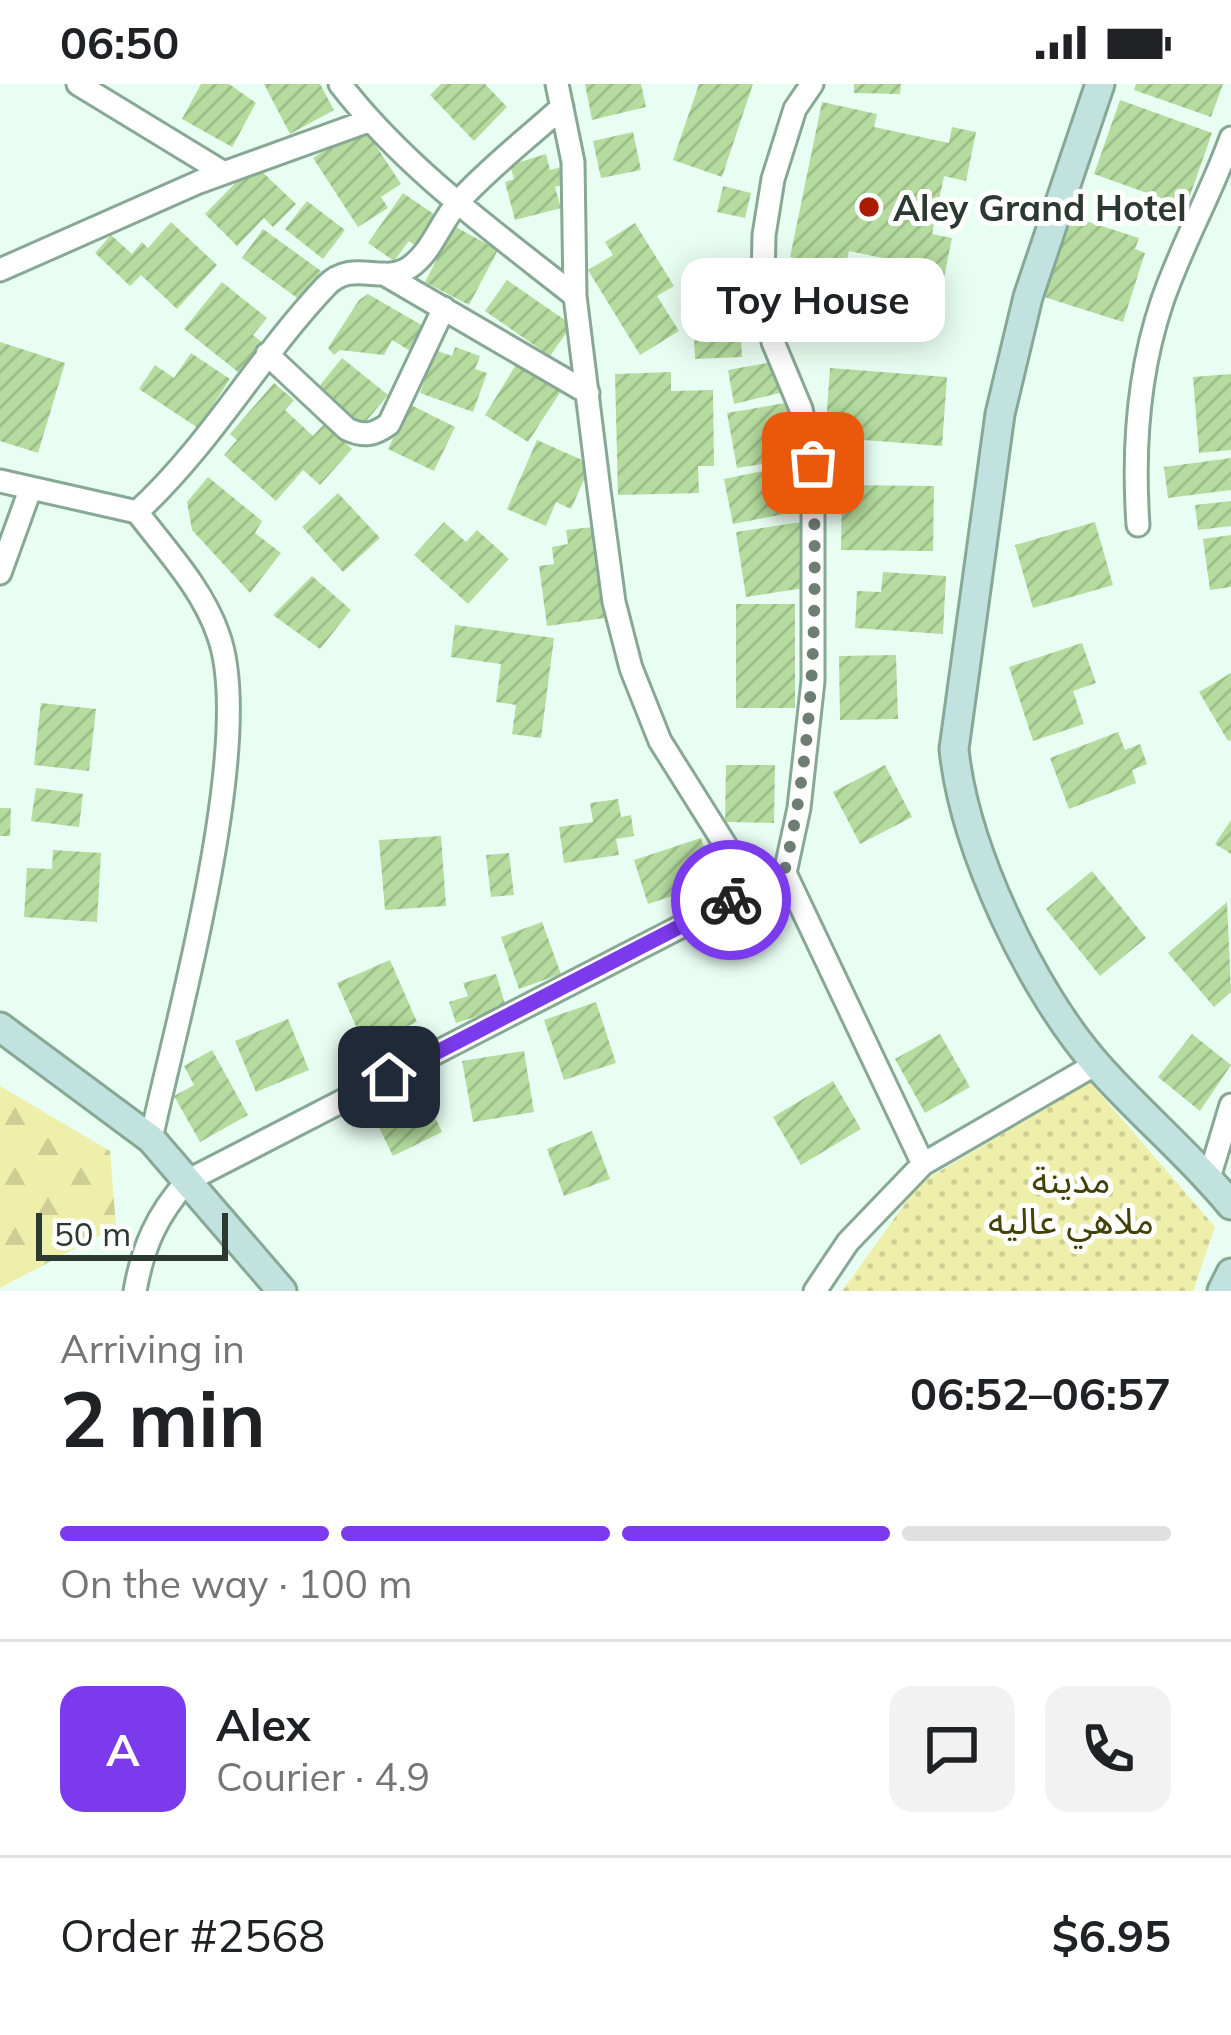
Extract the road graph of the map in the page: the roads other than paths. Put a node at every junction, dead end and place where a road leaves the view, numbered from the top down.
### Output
1 (78, 84) edge
2 (340, 84) edge
3 (812, 84) edge
4 (1100, 84) edge
5 (560, 95) edge
6 (368, 121) junction
7 (1231, 137) edge
8 (224, 173) junction
9 (458, 202) junction
10 (0, 270) edge
11 (384, 274) junction
12 (575, 296) junction
13 (444, 308) junction
14 (267, 354) junction
15 (588, 393) junction
16 (0, 481) edge
17 (30, 490) junction
18 (137, 512) junction
19 (1138, 525) dead end
20 (0, 573) edge
21 (784, 873) junction
22 (753, 889) junction
23 (0, 1027) edge
24 (1096, 1064) junction
25 (1231, 1105) edge
26 (151, 1138) junction
27 (923, 1163) junction
28 (1209, 1178) junction
29 (188, 1181) junction
30 (1231, 1205) edge
31 (1231, 1273) edge
32 (135, 1291) edge
33 (282, 1291) edge
34 (815, 1291) edge
35 (1222, 1291) edge

1 - 8 street
2 - 6 street
3 - 21 street
4 - 24 main road
5 - 9 street
5 - 12 street
6 - 8 street
6 - 9 street
7 - 19 street
8 - 10 street
9 - 11 street
9 - 12 street
11 - 13 street
11 - 14 street
12 - 15 street
13 - 14 street
13 - 15 street
14 - 18 street
15 - 22 street
16 - 17 street
17 - 18 street
17 - 20 street
18 - 26 street
21 - 22 street
21 - 27 street
22 - 29 street
23 - 26 main road
24 - 27 street
24 - 28 main road
25 - 28 street
26 - 29 main road
27 - 34 street
28 - 30 main road
29 - 32 street
29 - 33 main road
31 - 35 main road

